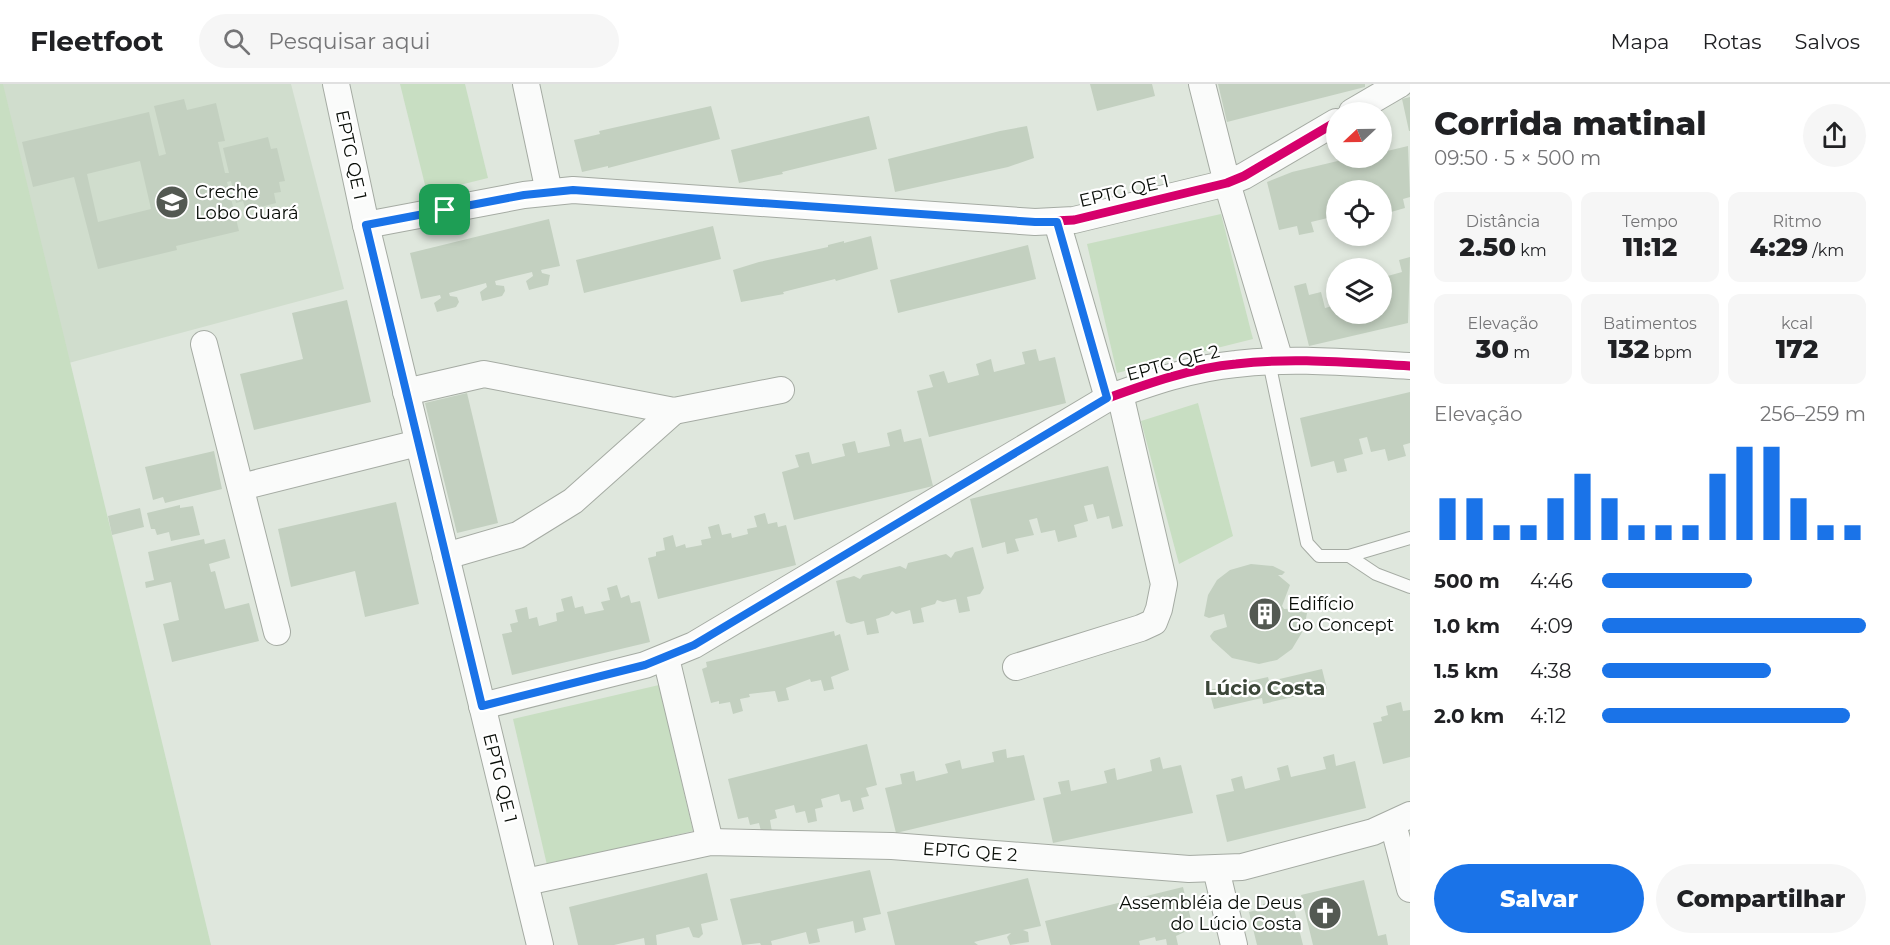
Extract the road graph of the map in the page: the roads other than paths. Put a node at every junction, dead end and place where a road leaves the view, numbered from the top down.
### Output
1 (336, 84) edge
2 (526, 84) edge
3 (1202, 84) edge
4 (1400, 84) edge
5 (1369, 102) edge
6 (1326, 128) edge
7 (1227, 183) junction
8 (549, 192) junction
9 (1057, 222) junction
10 (366, 225) junction
11 (204, 344) dead end
12 (1274, 361) junction
13 (1410, 366) edge
14 (781, 390) dead end
15 (406, 392) junction
16 (1114, 396) junction
17 (674, 411) junction
18 (418, 443) junction
19 (241, 487) junction
20 (1410, 538) edge
21 (446, 556) junction
22 (1349, 556) junction
23 (1410, 587) edge
24 (277, 632) dead end
25 (666, 658) junction
26 (1016, 667) dead end
27 (482, 706) junction
28 (1401, 820) edge
29 (710, 842) junction
30 (1216, 869) junction
31 (526, 882) junction
32 (1410, 889) edge
33 (540, 945) edge
34 (1234, 945) edge

1 - 10 street, EPTG QE 1
2 - 8 street
3 - 7 street
4 - 5 street
6 - 7 street, EPTG QE 1
7 - 9 street, EPTG QE 1
7 - 12 street
8 - 9 street, EPTG QE 1
8 - 10 street, EPTG QE 1
9 - 16 street
10 - 15 street, EPTG QE 1
11 - 19 street
12 - 13 street, EPTG QE 2
12 - 16 street, EPTG QE 2
12 - 22 lane
14 - 17 street
15 - 17 street
15 - 18 street, EPTG QE 1
16 - 25 street, EPTG QE 2
16 - 26 street
17 - 21 street
18 - 19 street
18 - 21 street, EPTG QE 1
19 - 24 street
20 - 22 lane
21 - 27 street, EPTG QE 1
22 - 23 lane
25 - 27 street, EPTG QE 2
25 - 29 street
27 - 31 street, EPTG QE 1
28 - 30 street, EPTG QE 2
28 - 32 street
29 - 30 street, EPTG QE 2
29 - 31 street, EPTG QE 2
30 - 34 street
31 - 33 street, EPTG QE 1

